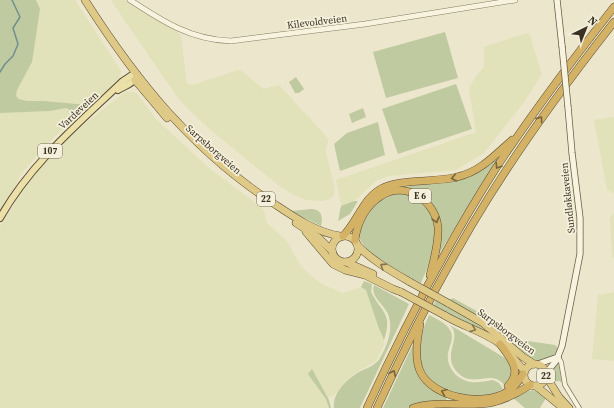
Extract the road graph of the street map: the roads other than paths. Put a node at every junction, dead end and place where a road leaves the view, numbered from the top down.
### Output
1 (85, 0) edge
2 (130, 0) edge
3 (516, 0) edge
4 (557, 0) edge
5 (614, 7) edge
6 (614, 22) edge
7 (135, 77) junction
8 (520, 133) junction
9 (0, 218) edge
10 (290, 219) junction
11 (342, 236) junction
12 (356, 243) junction
13 (332, 251) junction
14 (346, 262) junction
15 (428, 284) junction
16 (401, 292) junction
17 (422, 315) junction
18 (500, 344) junction
19 (558, 357) junction
20 (536, 364) junction
21 (524, 372) junction
22 (546, 374) junction
23 (533, 386) junction
24 (496, 396) junction
25 (367, 408) edge
26 (377, 408) edge
27 (413, 408) edge
28 (563, 408) edge
29 (569, 408) edge
30 (579, 408) edge

1 - 7 highway, Sarpsborgveien / 22
2 - 3 street, Kilevoldveien
4 - 19 main road, Sundløkkaveien, bridge
5 - 8 highway, E 6
17 -> 6 highway
7 - 9 main road, Vardeveien / 107
7 - 10 highway, Sarpsborgveien / 22
7 - 11 highway, Sarpsborgveien / 22
8 -> 11 highway, E 6
8 -> 15 highway, E 6
10 - 13 highway, Sarpsborgveien / 22
10 - 16 highway, 22
11 - 12 highway, 22
11 - 13 highway
12 - 14 highway
12 -> 15 highway, E 6
20 -> 12 highway, Sarpsborgveien / 22, bridge
13 - 14 highway, 22
14 - 16 highway, 22
15 - 25 highway, E 6
16 -> 18 highway, Sarpsborgveien / 22, bridge
24 -> 17 highway
26 -> 17 highway
18 - 21 highway, Sarpsborgveien / 22
18 - 24 highway
19 - 20 main road
19 - 22 main road, Sundløkkaveien
19 - 30 street
20 - 21 highway, 22
20 - 22 highway, 22
21 - 23 highway, 22
21 - 24 highway
22 - 23 highway, 22
22 - 29 highway, 22
23 - 27 highway
23 - 28 highway, 22

